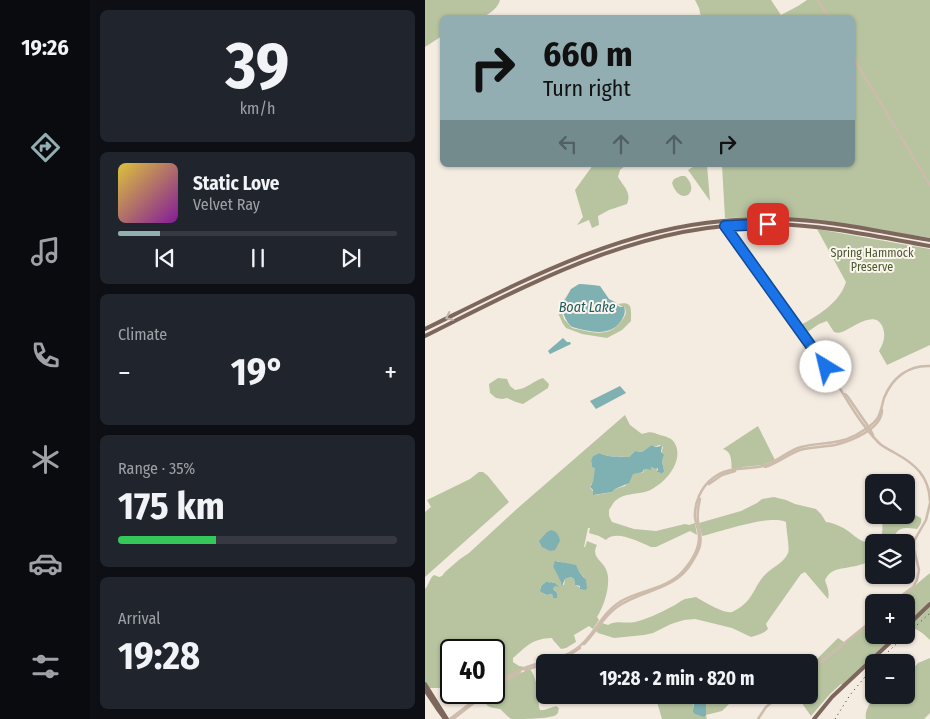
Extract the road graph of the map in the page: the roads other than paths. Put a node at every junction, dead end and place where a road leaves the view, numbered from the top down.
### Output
1 (818, 0) edge
2 (827, 15) edge
3 (855, 60) edge
4 (930, 185) edge
5 (779, 219) junction
6 (789, 220) junction
7 (721, 221) junction
8 (773, 224) junction
9 (782, 224) junction
10 (725, 226) junction
11 (670, 230) junction
12 (643, 236) junction
13 (653, 239) junction
14 (930, 240) edge
15 (623, 242) junction
16 (627, 246) junction
17 (930, 246) edge
18 (597, 250) junction
19 (606, 253) junction
20 (582, 261) junction
21 (519, 283) junction
22 (488, 298) junction
23 (500, 298) junction
24 (471, 313) junction
25 (425, 329) edge
26 (425, 336) edge
27 (930, 366) edge
28 (869, 429) junction
29 (745, 469) junction
30 (929, 489) edge
31 (930, 502) edge
32 (904, 594) edge
33 (930, 604) edge
34 (915, 618) edge
35 (865, 626) edge
36 (889, 644) edge
37 (571, 654) edge
38 (818, 664) edge
39 (536, 667) edge
40 (505, 680) edge
41 (505, 681) edge
42 (425, 684) edge
43 (425, 690) edge
44 (470, 704) edge
45 (770, 704) edge
46 (449, 719) edge
47 (758, 719) edge
48 (813, 719) edge

1 - 2 street
3 - 4 street
5 - 6 main road
5 - 7 main road
5 - 8 main road
6 - 9 main road
6 - 14 main road
7 - 10 street
7 - 11 main road
8 - 9 main road
8 - 10 main road
9 - 17 main road
10 - 13 main road
10 - 28 street
11 - 12 main road
11 - 13 main road
12 - 15 main road
12 - 16 main road
13 - 16 main road
15 - 18 main road
15 - 19 main road
16 - 19 main road
18 - 20 main road
18 - 21 main road
19 - 20 main road
20 - 23 main road
21 - 22 main road
21 - 23 main road
22 - 24 main road
22 -> 25 main road
23 - 24 main road
24 - 26 main road
27 - 28 street
28 - 29 street
28 - 30 street
29 - 37 street
29 - 40 street
30 - 31 street
31 - 32 street
33 - 34 main road
35 - 38 street
36 - 48 main road
39 - 41 street
42 - 46 main road
43 - 46 main road
44 - 46 street
45 - 47 street

